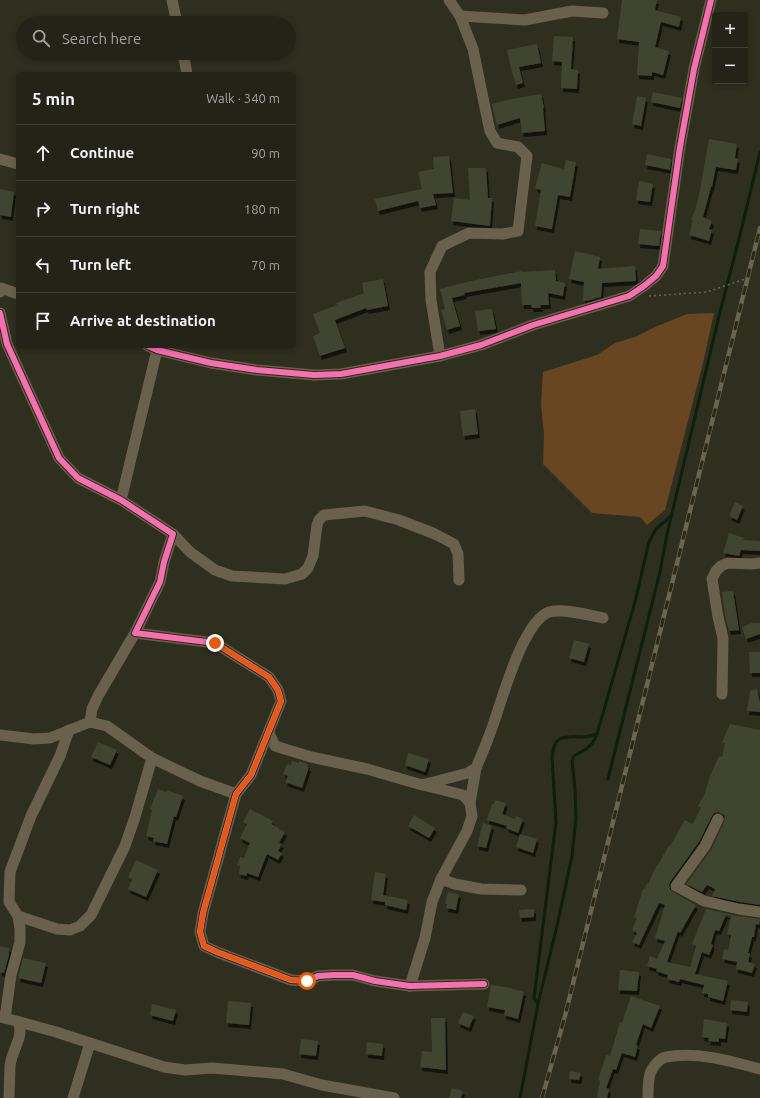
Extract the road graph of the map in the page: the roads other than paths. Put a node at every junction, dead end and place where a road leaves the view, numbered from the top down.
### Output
1 (172, 0) edge
2 (449, 0) edge
3 (711, 0) edge
4 (603, 13) dead end
5 (175, 16) edge
6 (460, 16) junction
7 (184, 60) edge
8 (187, 72) edge
9 (0, 159) edge
10 (16, 163) edge
11 (0, 288) edge
12 (0, 292) edge
13 (16, 293) edge
14 (0, 313) edge
15 (153, 348) edge
16 (440, 356) junction
17 (121, 500) junction
18 (173, 534) junction
19 (760, 563) edge
20 (459, 580) dead end
21 (603, 618) dead end
22 (135, 633) junction
23 (722, 694) dead end
24 (90, 722) junction
25 (69, 730) junction
26 (268, 733) junction
27 (0, 735) edge
28 (152, 758) junction
29 (476, 768) junction
30 (422, 785) junction
31 (236, 794) junction
32 (470, 803) junction
33 (718, 819) dead end
34 (441, 879) junction
35 (521, 890) dead end
36 (4, 902) edge
37 (760, 912) edge
38 (18, 916) junction
39 (484, 984) dead end
40 (410, 986) junction
41 (2, 1017) edge
42 (19, 1022) junction
43 (90, 1043) junction
44 (760, 1069) edge
45 (9, 1098) edge
46 (73, 1098) edge
47 (394, 1098) edge
48 (648, 1098) edge

1 - 5 street
2 - 6 street
3 - 16 street
4 - 6 street
6 - 16 street
7 - 8 street
9 - 10 street
11 - 12 street
11 - 13 street
14 - 17 street
15 - 16 street
15 - 17 street
17 - 18 street
18 - 20 street
18 - 22 street
19 - 23 street
21 - 29 street
22 - 24 street
22 - 26 street
24 - 25 street
24 - 28 street
25 - 27 street
25 - 36 street
26 - 30 street
26 - 31 street
28 - 31 street
28 - 38 street
29 - 30 street
29 - 32 street
30 - 32 street
31 - 40 street
32 - 34 street
33 - 37 street
34 - 35 street
34 - 40 street
36 - 38 street
38 - 41 street
39 - 40 street
41 - 42 street
42 - 43 street
42 - 45 street
43 - 46 street
43 - 47 street
44 - 48 street

